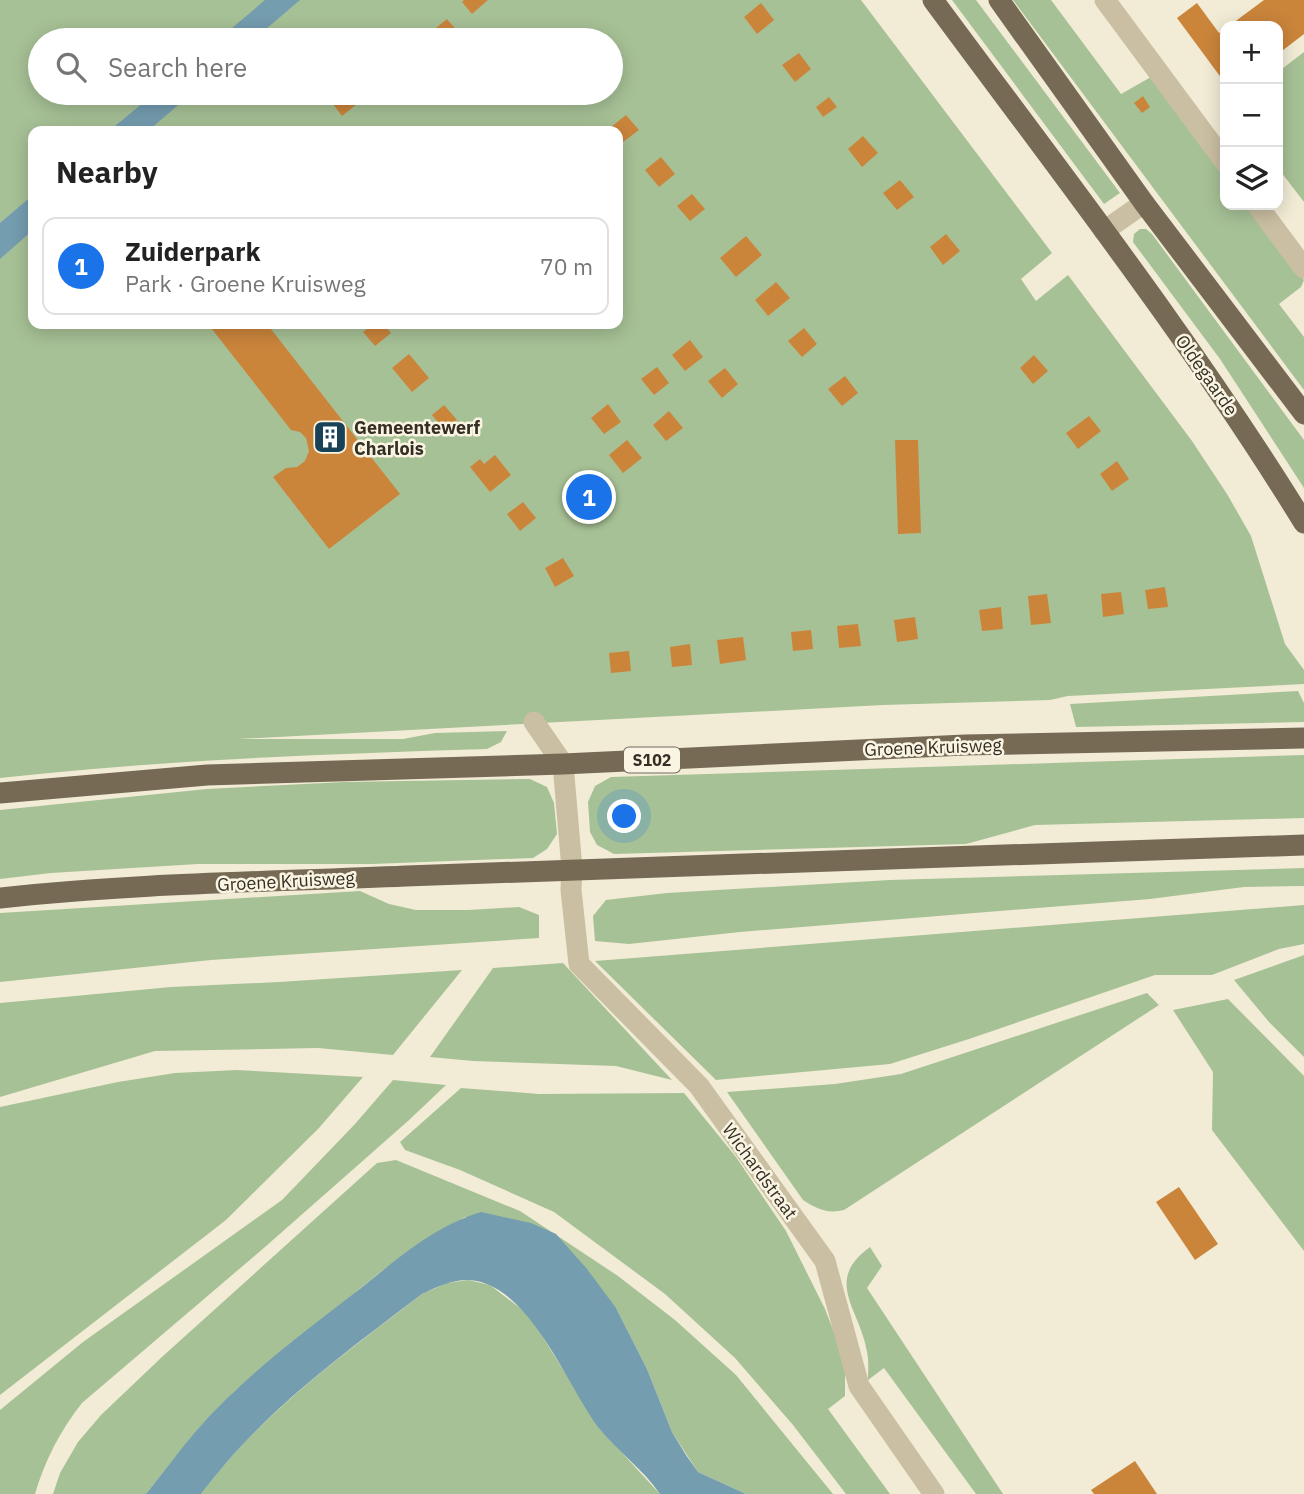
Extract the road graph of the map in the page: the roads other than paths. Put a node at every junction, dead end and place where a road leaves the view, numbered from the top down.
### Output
1 (933, 0) edge
2 (999, 0) edge
3 (1105, 0) edge
4 (1220, 155) edge
5 (1144, 202) junction
6 (1261, 210) edge
7 (1104, 232) junction
8 (1304, 268) edge
9 (1304, 414) edge
10 (1304, 523) edge
11 (534, 722) dead end
12 (1304, 738) edge
13 (563, 764) junction
14 (0, 793) edge
15 (1304, 845) edge
16 (572, 869) junction
17 (0, 898) edge
18 (934, 1494) edge

1 - 7 main road, Oldegaarde
2 - 5 main road
3 - 4 street
5 - 7 street
5 - 9 main road
6 - 8 street
7 - 10 main road, Oldegaarde
11 - 13 street
12 - 13 main road, Groene Kruisweg / S102
13 - 14 main road, Groene Kruisweg / S102
13 - 16 street
15 - 16 main road, Groene Kruisweg
16 - 17 main road, Groene Kruisweg
16 - 18 street, Wichardstraat

